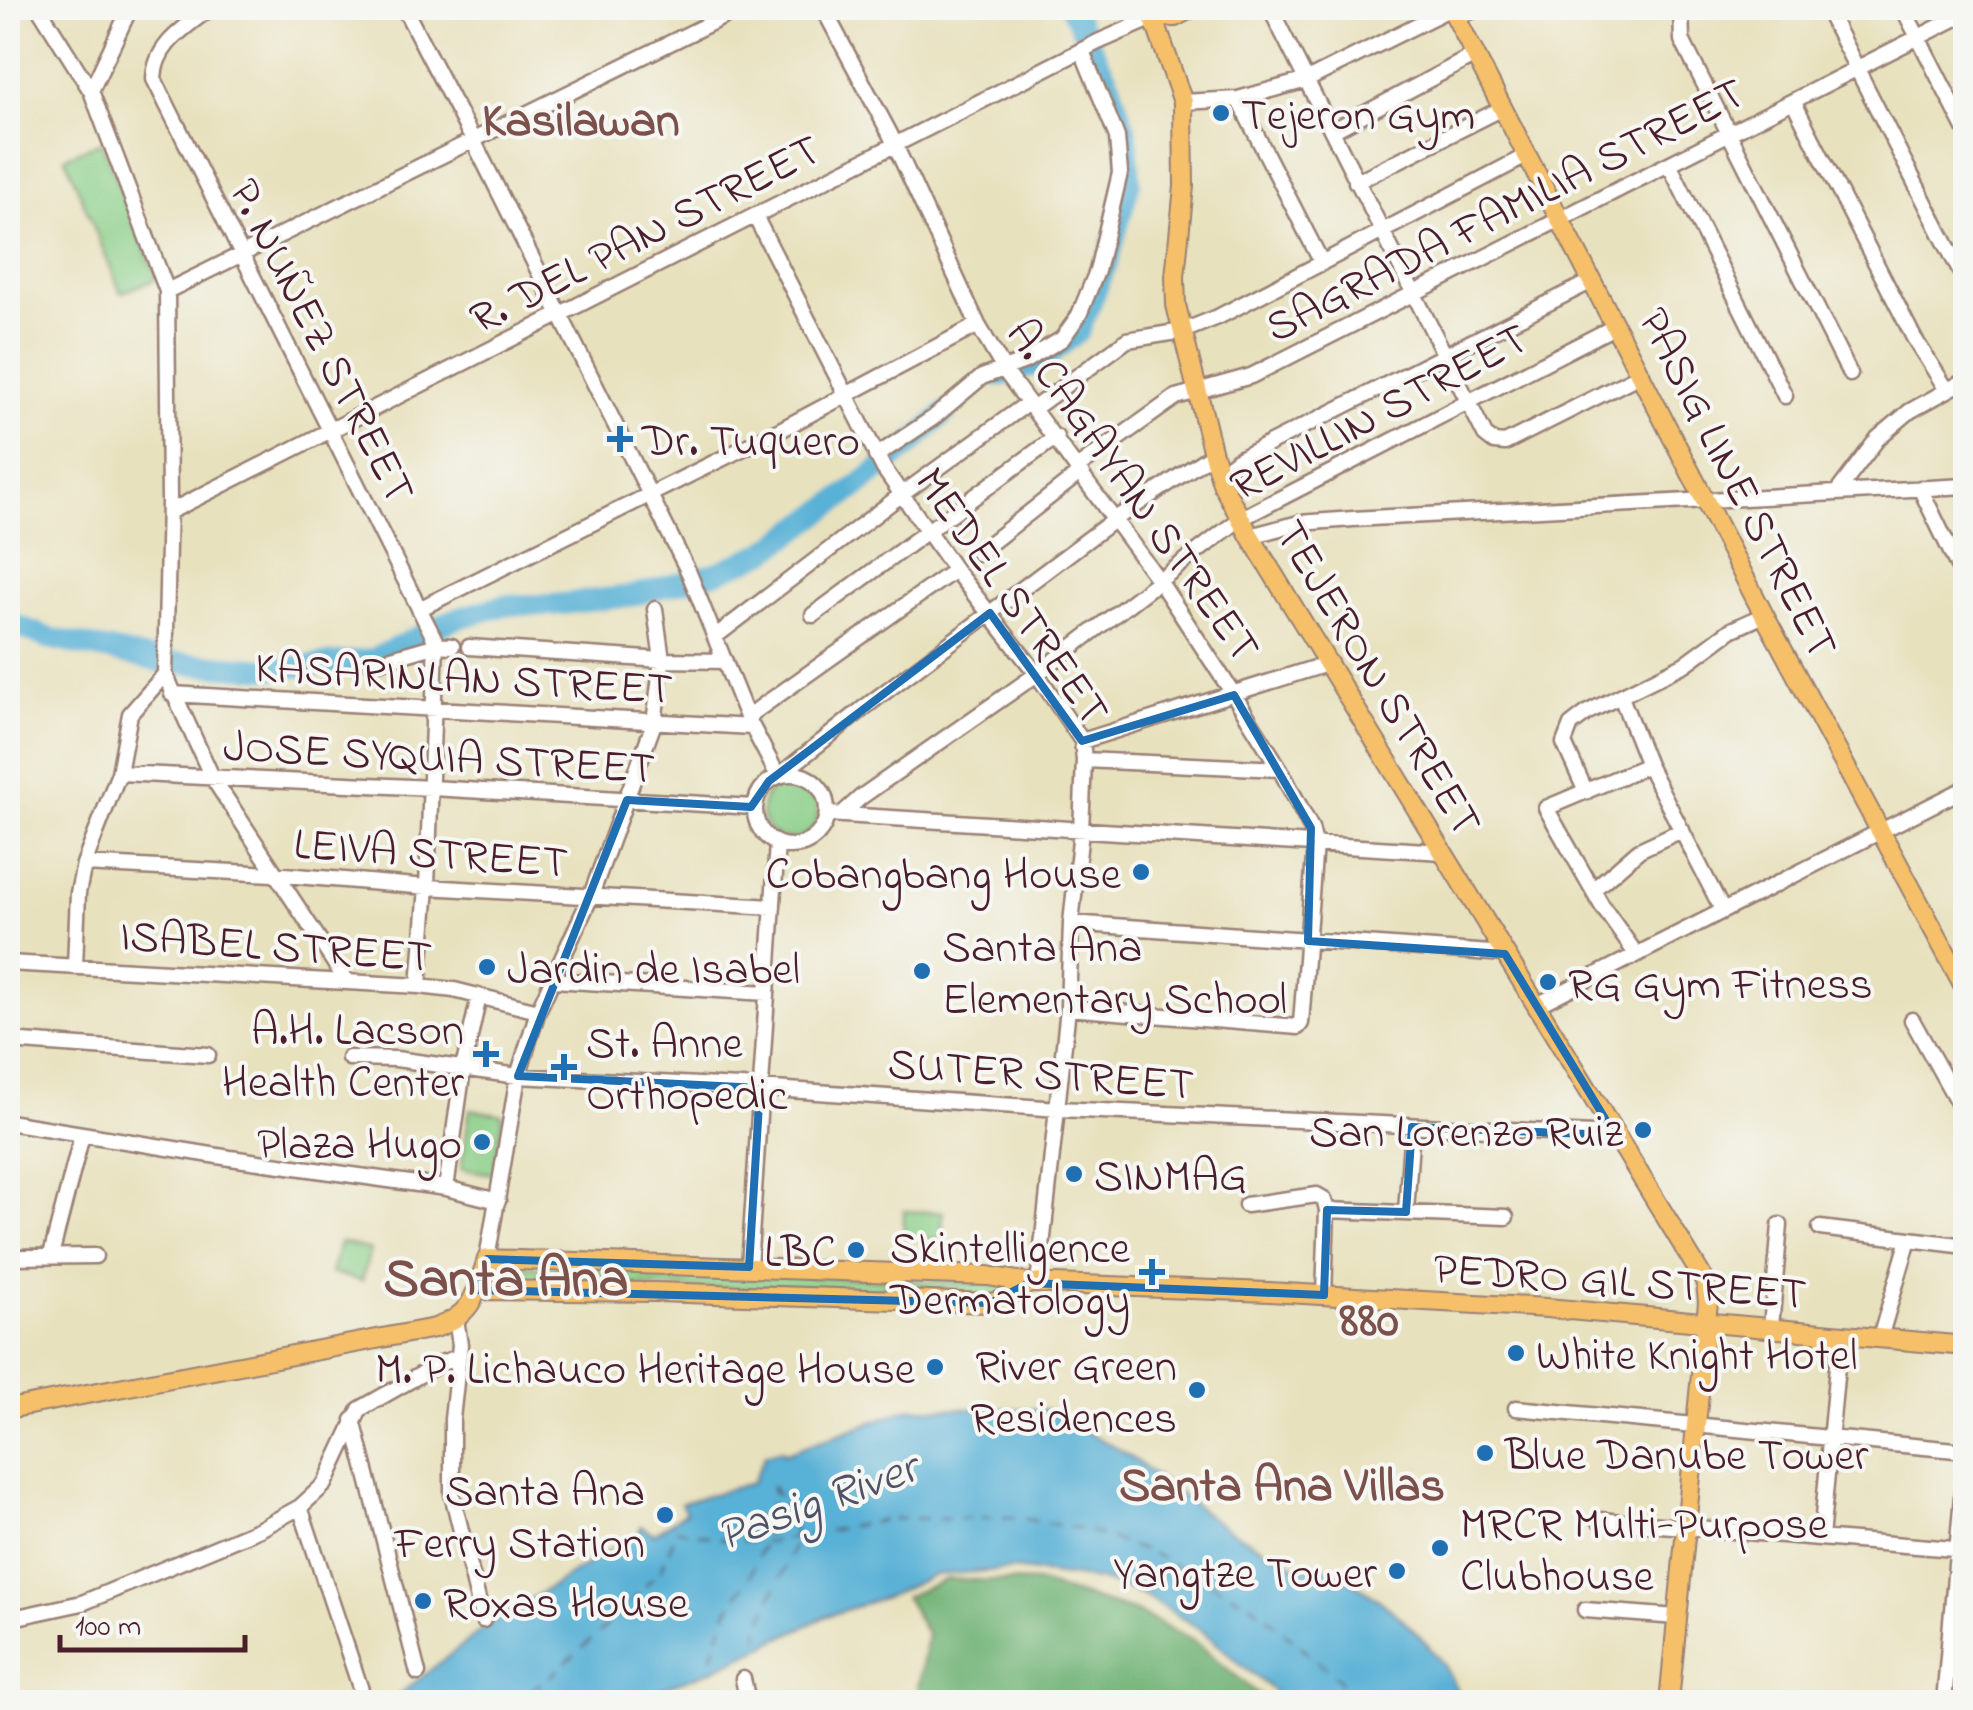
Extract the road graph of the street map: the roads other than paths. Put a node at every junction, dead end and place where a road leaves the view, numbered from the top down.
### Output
1 (39, 8) edge
2 (130, 8) edge
3 (210, 8) edge
4 (404, 8) edge
5 (741, 8) edge
6 (823, 8) edge
7 (1192, 8) edge
8 (1270, 8) edge
9 (1482, 8) edge
10 (1681, 8) edge
11 (1826, 8) edge
12 (1903, 8) edge
13 (1156, 11) edge
14 (1452, 11) edge
15 (1966, 14) edge
16 (1918, 38) junction
17 (1087, 48) junction
18 (1476, 55) junction
19 (1858, 68) junction
20 (1308, 80) junction
21 (92, 91) junction
22 (1238, 99) junction
23 (1793, 101) junction
24 (1183, 102) junction
25 (1503, 108) junction
26 (1332, 132) junction
27 (1731, 132) junction
28 (1966, 132) edge
29 (474, 140) junction
30 (894, 145) junction
31 (1528, 155) junction
32 (1669, 164) junction
33 (1356, 182) junction
34 (755, 216) junction
35 (1561, 218) junction
36 (1382, 230) junction
37 (243, 256) junction
38 (1322, 263) junction
39 (1592, 281) junction
40 (1966, 284) edge
41 (167, 291) junction
42 (1414, 292) junction
43 (560, 315) junction
44 (978, 325) junction
45 (1616, 326) junction
46 (1183, 330) junction
47 (1446, 357) junction
48 (1007, 374) junction
49 (1642, 374) junction
50 (1850, 374) dead end
51 (1966, 380) edge
52 (1947, 390) junction
53 (1199, 392) junction
54 (845, 396) junction
55 (1785, 396) dead end
56 (1469, 402) junction
57 (1030, 407) junction
58 (332, 430) junction
59 (1056, 437) junction
60 (1213, 454) junction
61 (880, 461) junction
62 (1079, 470) junction
63 (1220, 474) junction
64 (1966, 486) edge
65 (1920, 488) junction
66 (1838, 491) junction
67 (648, 494) junction
68 (901, 495) junction
69 (1706, 498) junction
70 (168, 512) junction
71 (1115, 520) junction
72 (1245, 527) junction
73 (928, 531) junction
74 (978, 552) dead end
75 (955, 570) junction
76 (1160, 582) junction
77 (1966, 583) edge
78 (420, 609) junction
79 (655, 609) dead end
80 (990, 613) junction
81 (813, 615) dead end
82 (1764, 615) junction
83 (716, 636) junction
84 (439, 640) junction
85 (468, 647) dead end
86 (662, 660) junction
87 (725, 661) junction
88 (1330, 663) junction
89 (371, 664) dead end
90 (165, 667) junction
91 (1037, 674) junction
92 (172, 694) junction
93 (1234, 694) junction
94 (1620, 697) junction
95 (434, 710) junction
96 (749, 722) junction
97 (654, 723) junction
98 (1082, 740) junction
99 (1084, 760) junction
100 (1648, 765) junction
101 (1280, 769) junction
102 (119, 774) junction
103 (779, 776) junction
104 (212, 777) junction
105 (432, 788) junction
106 (1966, 788) edge
107 (1586, 792) junction
108 (627, 800) junction
109 (754, 807) junction
110 (834, 815) junction
111 (1682, 830) junction
112 (1881, 830) junction
113 (1081, 831) junction
114 (777, 843) junction
115 (1315, 844) junction
116 (1443, 852) junction
117 (84, 864) junction
118 (273, 874) junction
119 (427, 887) junction
120 (1592, 890) junction
121 (590, 898) junction
122 (773, 907) junction
123 (1723, 911) junction
124 (1072, 922) junction
125 (1308, 940) junction
126 (1505, 954) junction
127 (1636, 954) junction
128 (8, 963) edge
129 (75, 966) junction
130 (346, 979) junction
131 (553, 980) junction
132 (419, 986) junction
133 (1966, 990) edge
134 (767, 993) junction
135 (479, 996) junction
136 (1537, 1005) junction
137 (1068, 1008) junction
138 (538, 1011) junction
139 (1912, 1020) dead end
140 (8, 1041) edge
141 (208, 1055) dead end
142 (349, 1058) dead end
143 (463, 1068) junction
144 (518, 1076) junction
145 (760, 1088) junction
146 (1059, 1109) junction
147 (1966, 1117) edge
148 (8, 1122) edge
149 (1412, 1127) junction
150 (82, 1135) junction
151 (1615, 1135) junction
152 (446, 1188) junction
153 (498, 1201) junction
154 (1246, 1205) dead end
155 (1327, 1210) junction
156 (1406, 1212) junction
157 (1506, 1217) dead end
158 (1780, 1225) dead end
159 (1820, 1228) dead end
160 (1909, 1239) junction
161 (1966, 1246) edge
162 (51, 1255) junction
163 (96, 1256) dead end
164 (8, 1257) edge
165 (487, 1259) junction
166 (748, 1267) junction
167 (1034, 1283) junction
168 (477, 1290) junction
169 (1324, 1296) junction
170 (456, 1320) junction
171 (1706, 1321) junction
172 (1771, 1327) junction
173 (1840, 1334) junction
174 (1880, 1338) junction
175 (1966, 1346) edge
176 (456, 1358) junction
177 (1516, 1408) dead end
178 (8, 1409) edge
179 (353, 1419) junction
180 (1697, 1426) junction
181 (1829, 1438) junction
182 (1966, 1450) edge
183 (300, 1508) junction
184 (1598, 1520) dead end
185 (1686, 1527) junction
186 (1821, 1538) junction
187 (1962, 1549) edge
188 (1585, 1610) dead end
189 (1677, 1617) junction
190 (8, 1619) edge
191 (483, 1620) dead end
192 (418, 1673) dead end
193 (743, 1679) dead end
194 (365, 1702) edge
195 (748, 1702) edge
196 (1668, 1702) edge
197 (1944, 1702) edge

1 - 21 street
2 - 21 street
3 - 37 street, P. NUÑEZ STREET
4 - 29 street
5 - 29 street
6 - 30 street, A. CAGAYAN STREET
7 - 13 main road
8 - 20 street
9 - 14 street
10 - 27 street
11 - 19 street
12 - 16 street
13 - 17 street, R. DEL PAN STREET
13 - 24 main road, TEJERON STREET
14 - 18 main road, PASIG LINE STREET
14 - 20 street
15 - 16 street, SAGRADA FAMILIA STREET
16 - 19 street, SAGRADA FAMILIA STREET
16 - 28 street
17 - 30 street, R. DEL PAN STREET
17 - 48 street
18 - 25 main road, PASIG LINE STREET
18 - 26 street
19 - 23 street, SAGRADA FAMILIA STREET
19 - 40 street
20 - 22 street
20 - 26 street
21 - 41 street
22 - 24 street
22 - 38 street
23 - 27 street, SAGRADA FAMILIA STREET
23 - 52 street
24 - 46 main road, TEJERON STREET
25 - 31 main road, PASIG LINE STREET
25 - 33 street
26 - 33 street
27 - 32 street, SAGRADA FAMILIA STREET
27 - 50 street
29 - 37 street
29 - 43 street
30 - 34 street, R. DEL PAN STREET
30 - 44 street, A. CAGAYAN STREET
31 - 35 main road, PASIG LINE STREET
31 - 36 street
32 - 35 street, SAGRADA FAMILIA STREET
32 - 55 street
33 - 36 street
34 - 43 street, R. DEL PAN STREET
34 - 54 street, MEDEL STREET
35 - 39 main road, PASIG LINE STREET
35 - 42 street, SAGRADA FAMILIA STREET
36 - 38 street
36 - 42 street
37 - 41 street
37 - 58 street, P. NUÑEZ STREET
38 - 46 street
39 - 45 main road, PASIG LINE STREET
39 - 47 street
41 - 70 street
42 - 47 street
42 - 53 street, SAGRADA FAMILIA STREET
43 - 58 street, R. DEL PAN STREET
43 - 67 street
44 - 48 street, A. CAGAYAN STREET
44 - 54 street
45 - 49 main road, PASIG LINE STREET
45 - 56 street, REVILLIN STREET
46 - 53 main road, TEJERON STREET
46 - 57 street
47 - 56 street
47 - 63 street
48 - 57 street, A. CAGAYAN STREET
48 - 61 street
49 - 56 street
49 - 69 main road, PASIG LINE STREET
51 - 52 street
52 - 66 street
53 - 60 main road, TEJERON STREET
53 - 62 street, SAGRADA FAMILIA STREET
54 - 61 street, MEDEL STREET
54 - 67 street
56 - 72 street, REVILLIN STREET
57 - 59 street, A. CAGAYAN STREET
57 - 68 street
58 - 70 street, R. DEL PAN STREET
58 - 78 street, P. NUÑEZ STREET
59 - 62 street, A. CAGAYAN STREET
59 - 73 street
60 - 63 main road, TEJERON STREET
60 - 71 street
61 - 68 street, MEDEL STREET
62 - 71 street, A. CAGAYAN STREET
62 - 74 street, SAGRADA FAMILIA STREET
63 - 72 main road, TEJERON STREET
64 - 65 street
65 - 66 street
65 - 77 street
66 - 69 street
67 - 78 street
67 - 83 street
68 - 73 street, MEDEL STREET
68 - 83 street
69 - 72 street
69 - 82 main road, PASIG LINE STREET
70 - 90 street
71 - 76 street, A. CAGAYAN STREET
71 - 80 street
72 - 76 street, REVILLIN STREET
72 - 88 main road, TEJERON STREET
73 - 75 street, MEDEL STREET
73 - 81 street
75 - 80 street, MEDEL STREET
75 - 96 street
76 - 91 street, REVILLIN STREET
76 - 93 street, A. CAGAYAN STREET
78 - 84 street, P. NUÑEZ STREET
79 - 86 street
80 - 91 street, MEDEL STREET
80 - 103 street
82 - 94 street
82 - 112 main road, PASIG LINE STREET
83 - 87 street
84 - 89 street
84 - 95 street
85 - 86 street
86 - 87 street
86 - 97 street
87 - 96 street
88 - 93 street
88 - 116 main road, TEJERON STREET
90 - 92 street
90 - 102 street
91 - 98 street, MEDEL STREET
91 - 110 street, REVILLIN STREET
92 - 95 street, KASARINLAN STREET
92 - 104 street
93 - 98 street
93 - 101 street, A. CAGAYAN STREET
94 - 100 street
94 - 107 street
95 - 97 street, KASARINLAN STREET
95 - 105 street
96 - 97 street, KASARINLAN STREET
96 - 103 street
97 - 108 street
98 - 99 street, MEDEL STREET
99 - 101 street
99 - 113 street, MEDEL STREET
100 - 107 street
100 - 111 street
101 - 115 street, A. CAGAYAN STREET
102 - 104 street, JOSE SYQUIA STREET
102 - 117 street
103 - 109 street
103 - 110 street
104 - 105 street, JOSE SYQUIA STREET
104 - 118 street
105 - 108 street, JOSE SYQUIA STREET
105 - 119 street
106 - 112 street
107 - 120 street
108 - 109 street, JOSE SYQUIA STREET
108 - 121 street
109 - 114 street
110 - 113 street
110 - 114 street
111 - 120 street
111 - 123 street
112 - 123 street
112 - 133 main road, PASIG LINE STREET
113 - 115 street
113 - 124 street, MEDEL STREET
114 - 122 street
115 - 116 street
115 - 125 street, A. CAGAYAN STREET
116 - 126 main road, TEJERON STREET
117 - 118 street, LEIVA STREET
117 - 129 street
118 - 119 street, LEIVA STREET
118 - 130 street
119 - 121 street, LEIVA STREET
119 - 132 street
120 - 127 street
121 - 122 street, LEIVA STREET
121 - 131 street
122 - 134 street
123 - 127 street
124 - 125 street
124 - 137 street, MEDEL STREET
125 - 126 street
125 - 137 street, A. CAGAYAN STREET
126 - 136 main road, TEJERON STREET
127 - 136 street
128 - 129 street, ISABEL STREET
129 - 130 street, ISABEL STREET
130 - 132 street, ISABEL STREET
131 - 134 street
131 - 138 street
132 - 135 street, ISABEL STREET
134 - 145 street
135 - 138 street, ISABEL STREET
135 - 143 street
136 - 151 main road, TEJERON STREET
137 - 146 street, MEDEL STREET
138 - 144 street
139 - 147 street
140 - 141 street
142 - 143 street
143 - 144 street, SUTER STREET
143 - 152 street
144 - 145 street, SUTER STREET
144 - 153 street
145 - 146 street, SUTER STREET
145 - 166 street
146 - 149 street, SUTER STREET
146 - 167 street, MEDEL STREET
148 - 150 street
149 - 151 street, SUTER STREET
149 - 156 street
150 - 152 street
150 - 162 street
151 - 171 main road, TEJERON STREET
152 - 153 street
153 - 165 street
154 - 155 street
155 - 156 street
155 - 169 street
156 - 157 street
158 - 172 street
159 - 160 street
160 - 161 street
160 - 174 street
162 - 163 street
162 - 164 street
165 - 166 main road, PEDRO GIL STREET
165 - 168 main road
166 - 167 main road, PEDRO GIL STREET
167 - 168 main road, PEDRO GIL STREET
167 - 169 main road, PEDRO GIL STREET
168 - 170 main road
169 - 171 main road, PEDRO GIL STREET
170 - 176 street
170 - 178 main road
171 - 172 main road, PEDRO GIL STREET
171 - 180 main road, TEJERON STREET
172 - 173 main road, PEDRO GIL STREET
173 - 174 main road, PEDRO GIL STREET
173 - 181 street
174 - 175 main road, PEDRO GIL STREET
176 - 179 street
176 - 191 street
177 - 180 street
179 - 183 street
179 - 192 street
180 - 181 street
180 - 185 main road, TEJERON STREET
181 - 182 street
181 - 186 street
182 - 187 street
183 - 190 street
183 - 194 street
184 - 185 street
185 - 186 street
185 - 189 main road, TEJERON STREET
186 - 187 street
187 - 197 street
188 - 189 street
189 - 196 main road, TEJERON STREET
193 - 195 street

